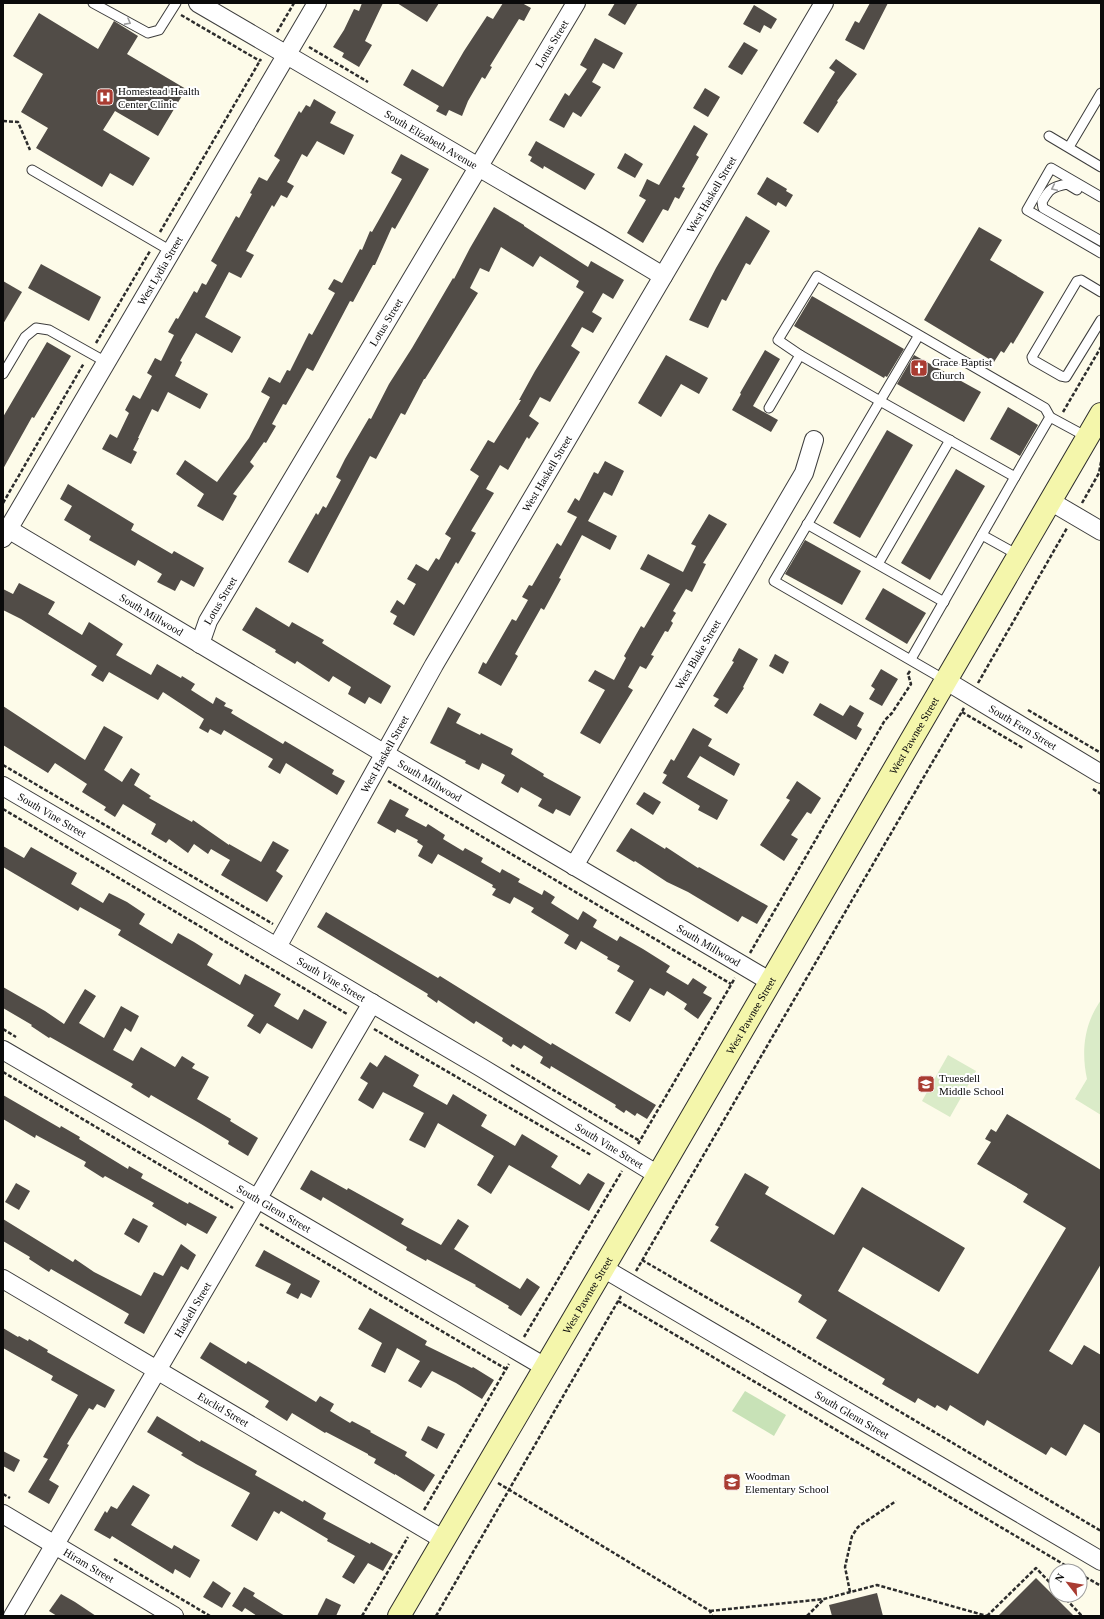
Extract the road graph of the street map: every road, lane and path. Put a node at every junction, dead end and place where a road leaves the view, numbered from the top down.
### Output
1 (94, 3) edge
2 (198, 3) edge
3 (317, 3) edge
4 (576, 3) edge
5 (824, 3) edge
6 (175, 6) edge
7 (287, 55) junction
8 (260, 61) dead end
9 (1101, 92) edge
10 (3, 121) edge
11 (1049, 136) dead end
12 (1069, 147) junction
13 (30, 150) dead end
14 (479, 167) junction
15 (1101, 167) edge
16 (32, 170) dead end
17 (1101, 197) edge
18 (1101, 204) edge
19 (1101, 241) edge
20 (171, 252) junction
21 (1101, 253) edge
22 (663, 276) junction
23 (1101, 292) edge
24 (1101, 320) edge
25 (919, 335) junction
26 (1101, 347) edge
27 (800, 355) junction
28 (106, 362) junction
29 (3, 374) edge
30 (880, 401) junction
31 (769, 408) dead end
32 (1101, 414) edge
33 (1054, 419) junction
34 (1087, 437) junction
35 (814, 440) dead end
36 (950, 440) junction
37 (1101, 462) edge
38 (1015, 477) junction
39 (1050, 501) junction
40 (1074, 516) junction
41 (807, 524) junction
42 (1101, 531) edge
43 (6, 533) edge
44 (982, 535) junction
45 (1018, 555) junction
46 (878, 564) junction
47 (944, 602) junction
48 (200, 644) junction
49 (914, 660) junction
50 (945, 680) junction
51 (972, 695) junction
52 (1027, 709) dead end
53 (1101, 753) edge
54 (385, 754) junction
55 (1101, 774) edge
56 (386, 780) dead end
57 (3, 786) edge
58 (3, 809) edge
59 (574, 866) junction
60 (277, 947) junction
61 (743, 965) junction
62 (771, 982) junction
63 (731, 984) junction
64 (372, 1003) junction
65 (361, 1022) junction
66 (3, 1050) edge
67 (594, 1156) dead end
68 (625, 1165) junction
69 (614, 1168) dead end
70 (658, 1175) junction
71 (257, 1198) junction
72 (642, 1260) junction
73 (604, 1268) junction
74 (3, 1279) edge
75 (629, 1283) junction
76 (618, 1301) junction
77 (517, 1351) junction
78 (545, 1367) junction
79 (157, 1370) junction
80 (483, 1474) junction
81 (509, 1489) junction
82 (896, 1501) dead end
83 (3, 1514) edge
84 (416, 1523) junction
85 (1101, 1531) edge
86 (444, 1540) junction
87 (54, 1545) junction
88 (1101, 1561) edge
89 (1061, 1563) edge
90 (1088, 1579) edge
91 (1048, 1581) edge
92 (1101, 1586) edge
93 (850, 1592) junction
94 (824, 1599) junction
95 (1070, 1603) edge
96 (710, 1611) junction
97 (13, 1616) edge
98 (174, 1616) edge
99 (362, 1616) edge
100 (399, 1616) edge
101 (436, 1616) edge
102 (712, 1616) edge
103 (806, 1616) edge
104 (987, 1616) edge
105 (1082, 1616) edge

1 -> 6 lane
2 - 7 street, South Elizabeth Avenue
3 - 7 street, West Lydia Street
4 - 14 street, Lotus Street
5 - 22 street, West Haskell Street
6 - 8 path
7 - 14 street, South Elizabeth Avenue
7 - 20 street, West Lydia Street
9 - 12 lane
10 - 13 path
11 - 12 lane
12 - 15 lane
14 - 22 street, South Elizabeth Avenue
14 - 48 street, Lotus Street
16 - 20 lane
17 - 21 lane
18 -> 19 lane
20 - 28 street, West Lydia Street
22 - 54 street, West Haskell Street
23 - 24 lane
25 - 27 lane
25 - 30 lane
25 - 33 lane
26 - 33 path
27 - 30 lane
27 - 31 lane
28 - 29 lane
28 - 43 street, West Lydia Street
30 - 36 lane
30 - 41 lane
32 - 34 main road, West Pawnee Street
33 - 34 lane
33 - 38 lane
34 - 39 main road, West Pawnee Street
35 - 59 street, West Blake Street
36 - 38 lane
36 - 46 lane
37 - 40 path
38 - 44 lane
39 - 40 street
39 - 45 main road, West Pawnee Street
40 - 42 street
40 - 51 path
41 - 46 lane
41 - 49 lane
43 - 48 street, South Millwood
44 - 45 lane
44 - 47 lane
45 - 50 main road, West Pawnee Street
46 - 47 lane
47 - 49 lane
48 - 54 street, South Millwood
49 - 50 lane
49 - 61 path
50 - 51 street, South Fern Street
50 - 62 main road, West Pawnee Street
51 - 55 street, South Fern Street
51 - 72 path
52 - 53 path
54 - 59 street, South Millwood
54 - 60 street, West Haskell Street
56 - 63 path
57 - 60 street, South Vine Street
58 - 65 path
59 - 61 street, South Millwood
60 - 64 street, South Vine Street
61 - 62 street, South Millwood
61 - 63 path
62 - 70 main road, West Pawnee Street
63 - 68 path
64 - 65 street, Haskell Street
64 - 68 street, South Vine Street
65 - 67 path
65 - 71 street, Haskell Street
66 - 71 street, South Glenn Street
68 - 69 path
68 - 70 street, South Vine Street
68 - 77 path
70 - 73 main road, West Pawnee Street
71 - 77 street, South Glenn Street
71 - 79 street, Haskell Street
72 - 75 path
72 - 85 path
73 - 75 street, South Glenn Street
73 - 78 main road, West Pawnee Street
74 - 79 street, Euclid Street
75 - 76 path
75 - 88 street, South Glenn Street
76 - 81 path
76 - 89 path
77 - 78 street, South Glenn Street
77 - 84 path
78 - 80 main road, West Pawnee Street
79 - 84 street, Euclid Street
79 - 87 street, Haskell Street
80 - 81 path
80 - 86 main road, West Pawnee Street
81 - 96 path
81 - 101 path
82 - 93 path
83 - 87 street, Hiram Street
84 - 86 street, Euclid Street
84 - 99 path
86 - 100 main road, West Pawnee Street
87 - 97 street, Haskell Street
87 - 98 street, Hiram Street
90 - 92 path
91 - 104 path
93 - 94 path
93 - 104 path
94 - 96 path
94 - 103 path
95 - 105 path
96 - 102 path

